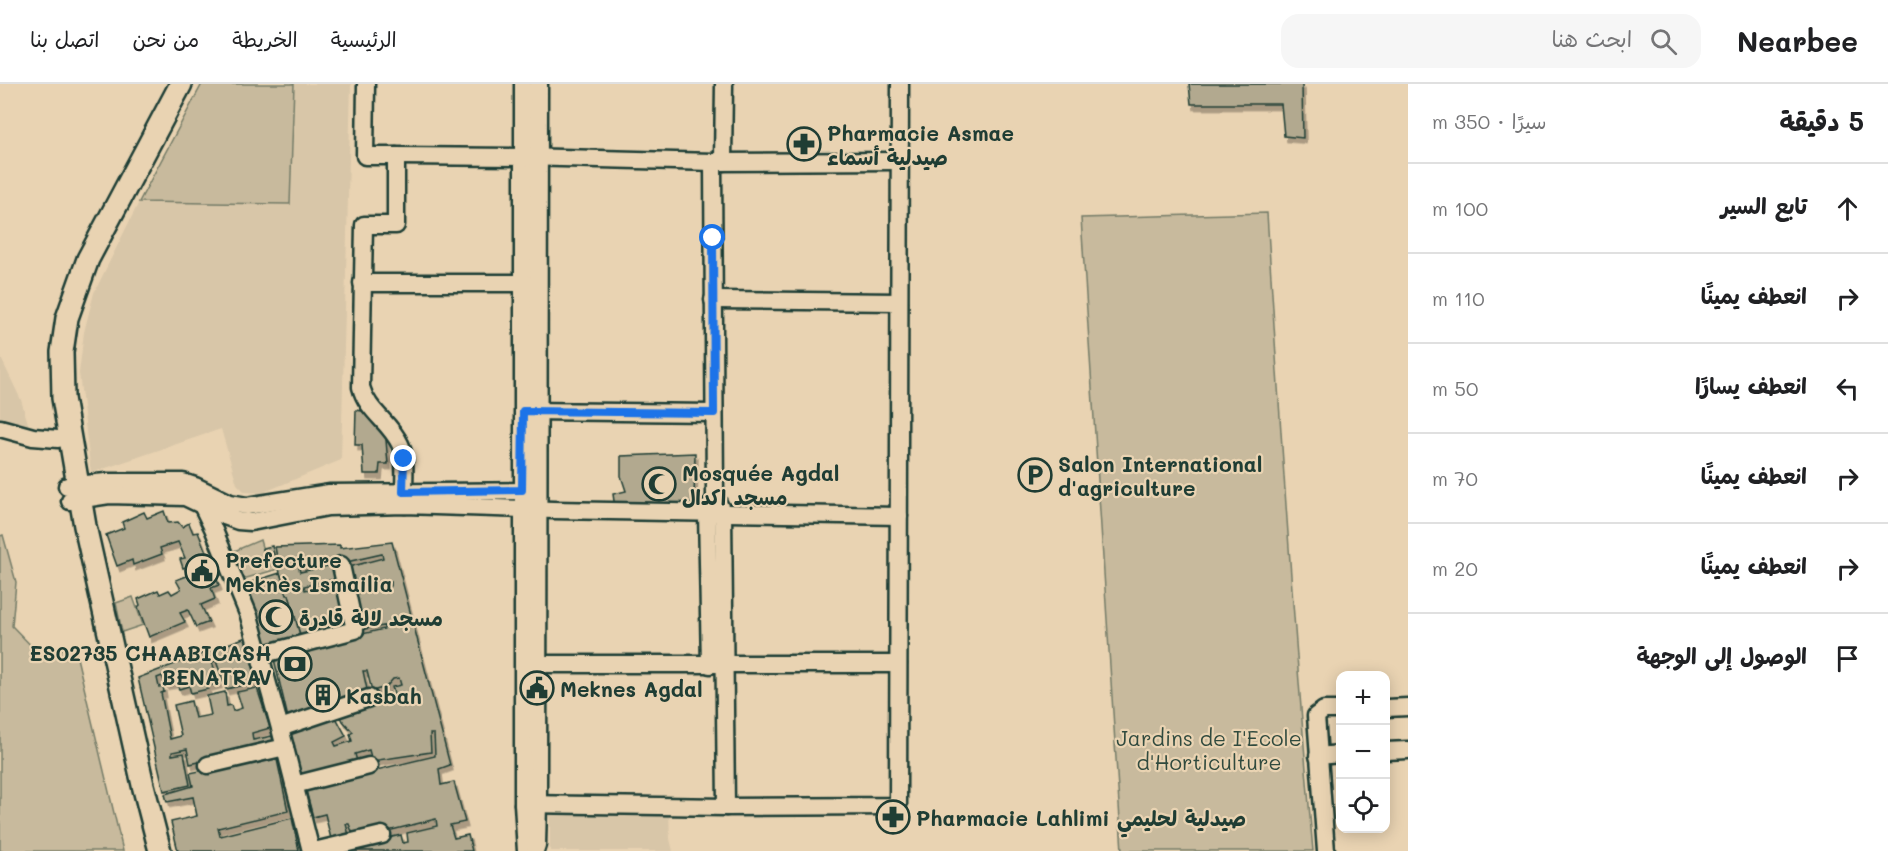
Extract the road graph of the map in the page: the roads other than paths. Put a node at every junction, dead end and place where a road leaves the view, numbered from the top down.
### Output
1 (169, 84) edge
2 (181, 84) edge
3 (366, 84) edge
4 (523, 84) edge
5 (539, 84) edge
6 (724, 84) edge
7 (900, 84) edge
8 (396, 156) junction
9 (532, 158) junction
10 (899, 161) junction
11 (718, 162) junction
12 (362, 283) junction
13 (524, 283) junction
14 (713, 300) junction
15 (899, 302) junction
16 (531, 411) junction
17 (714, 413) junction
18 (0, 428) edge
19 (58, 439) junction
20 (530, 491) junction
21 (74, 493) junction
22 (404, 499) junction
23 (208, 500) junction
24 (530, 508) junction
25 (715, 508) junction
26 (899, 516) junction
27 (341, 565) dead end
28 (260, 655) junction
29 (531, 664) junction
30 (898, 664) junction
31 (718, 665) junction
32 (369, 698) dead end
33 (1408, 707) edge
34 (1390, 708) edge
35 (1336, 710) edge
36 (280, 728) junction
37 (285, 747) junction
38 (1408, 750) edge
39 (1390, 751) edge
40 (1336, 754) edge
41 (1318, 756) junction
42 (208, 765) dead end
43 (369, 766) dead end
44 (294, 785) junction
45 (531, 804) junction
46 (726, 807) junction
47 (382, 835) dead end
48 (149, 851) edge
49 (160, 851) edge
50 (312, 851) edge
51 (525, 851) edge
52 (535, 851) edge
53 (1326, 851) edge

1 - 19 main road
2 - 21 main road
3 - 8 street
4 - 9 street
5 - 9 street
6 - 11 street
7 - 10 street
8 - 9 street
8 - 12 street
9 - 11 street
9 - 13 street
9 - 16 street
10 - 11 street
10 - 15 street
11 - 14 street
12 - 13 street
12 - 22 street
13 - 16 street
14 - 15 street
14 - 17 street
15 - 26 street
16 - 17 street
16 - 20 street
17 - 25 street
18 - 19 street
19 - 21 main road
20 - 22 street
20 - 24 street
21 - 23 street
21 - 48 main road
21 - 49 main road
22 - 23 street
22 - 24 street
23 - 28 street
24 - 25 street
24 - 29 street
25 - 26 street
25 - 31 street
26 - 30 street
27 - 28 street
28 - 36 street
29 - 31 street
29 - 45 street
30 - 31 street
30 - 46 street
31 - 46 street
32 - 36 street
33 - 34 street
35 - 41 street
36 - 37 street
37 - 42 street
37 - 44 street
38 - 39 street
40 - 41 street
41 - 53 street
43 - 44 street
44 - 50 street
45 - 46 street
45 - 51 street
45 - 52 street
47 - 50 street

